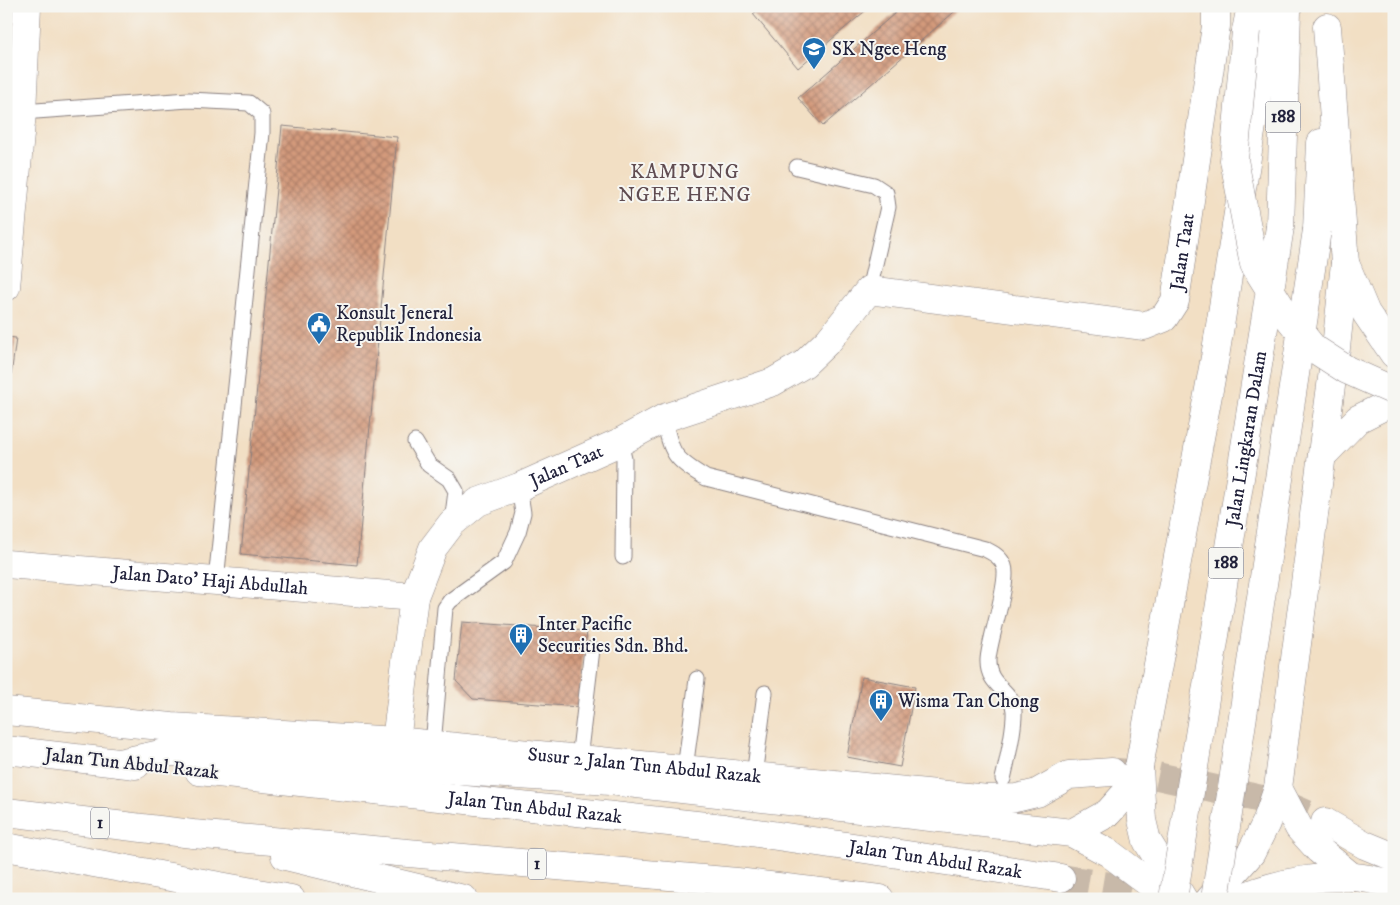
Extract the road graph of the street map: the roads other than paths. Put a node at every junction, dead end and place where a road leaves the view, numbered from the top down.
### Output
1 (27, 6) edge
2 (1216, 6) edge
3 (1275, 6) edge
4 (1287, 6) edge
5 (1327, 17) edge
6 (1249, 19) edge
7 (22, 112) junction
8 (797, 167) dead end
9 (1345, 263) junction
10 (6, 287) edge
11 (869, 290) junction
12 (1394, 354) edge
13 (1394, 391) edge
14 (1394, 401) edge
15 (664, 418) junction
16 (415, 442) dead end
17 (620, 442) junction
18 (1322, 456) junction
19 (519, 487) junction
20 (452, 523) junction
21 (622, 557) dead end
22 (6, 564) edge
23 (216, 581) junction
24 (414, 597) junction
25 (592, 649) dead end
26 (697, 679) dead end
27 (765, 694) dead end
28 (6, 711) edge
29 (171, 739) junction
30 (396, 741) junction
31 (434, 745) junction
32 (6, 750) edge
33 (579, 759) junction
34 (119, 763) junction
35 (1139, 766) junction
36 (685, 769) junction
37 (1112, 772) tunnel mouth
38 (754, 776) junction
39 (1003, 779) dead end
40 (1278, 788) junction
41 (6, 812) edge
42 (1325, 822) tunnel mouth
43 (1072, 833) junction
44 (193, 834) junction
45 (6, 847) edge
46 (1394, 857) edge
47 (1352, 877) junction
48 (1061, 878) tunnel mouth
49 (1394, 884) edge
50 (291, 899) edge
51 (464, 899) edge
52 (880, 899) edge
53 (1171, 899) edge
54 (1183, 899) edge
55 (1210, 899) edge
56 (1215, 899) edge
57 (1238, 899) edge

1 - 7 main road
2 - 11 main road, Jalan Taat
3 - 35 main road
4 - 53 main road, Jalan Lingkaran Dalam / 188, bridge
5 - 9 main road
5 - 56 main road, Jalan Lingkaran Dalam / 188, bridge
6 - 13 main road, bridge
7 - 10 main road
7 - 23 lane
8 - 11 lane, Jalan Taat
9 - 12 main road
9 - 18 main road
11 - 15 main road, Jalan Taat
14 - 18 main road
15 - 17 main road, Jalan Taat
15 - 39 lane
16 - 20 lane
17 - 19 main road, Jalan Taat
17 - 21 lane
18 - 40 main road
19 - 20 main road, Jalan Taat
19 - 31 lane
20 - 24 main road, Jalan Taat
22 - 23 main road, Jalan Dato' Haji Abdullah
23 - 24 main road, Jalan Dato' Haji Abdullah
24 - 30 main road, Jalan Taat
25 - 33 lane
26 - 36 lane
27 - 38 lane
28 - 29 main road, Susur 2 Jalan Tun Abdul Razak
29 - 30 main road, Susur 2 Jalan Tun Abdul Razak
29 - 34 main road
29 - 43 main road
30 - 31 main road, Susur 2 Jalan Tun Abdul Razak
31 - 33 main road, Susur 2 Jalan Tun Abdul Razak
32 - 34 main road, Jalan Tun Abdul Razak
33 - 36 main road, Susur 2 Jalan Tun Abdul Razak
34 - 48 main road, Jalan Tun Abdul Razak
35 - 43 main road
35 - 54 main road
36 - 38 main road, Susur 2 Jalan Tun Abdul Razak
37 - 38 main road, Susur 2 Jalan Tun Abdul Razak
40 - 47 main road
40 - 55 main road
41 - 44 main road, 1
42 - 46 main road
43 - 53 main road
44 - 51 main road
44 - 52 main road, 1
45 - 50 main road
47 - 49 main road
47 - 57 main road

